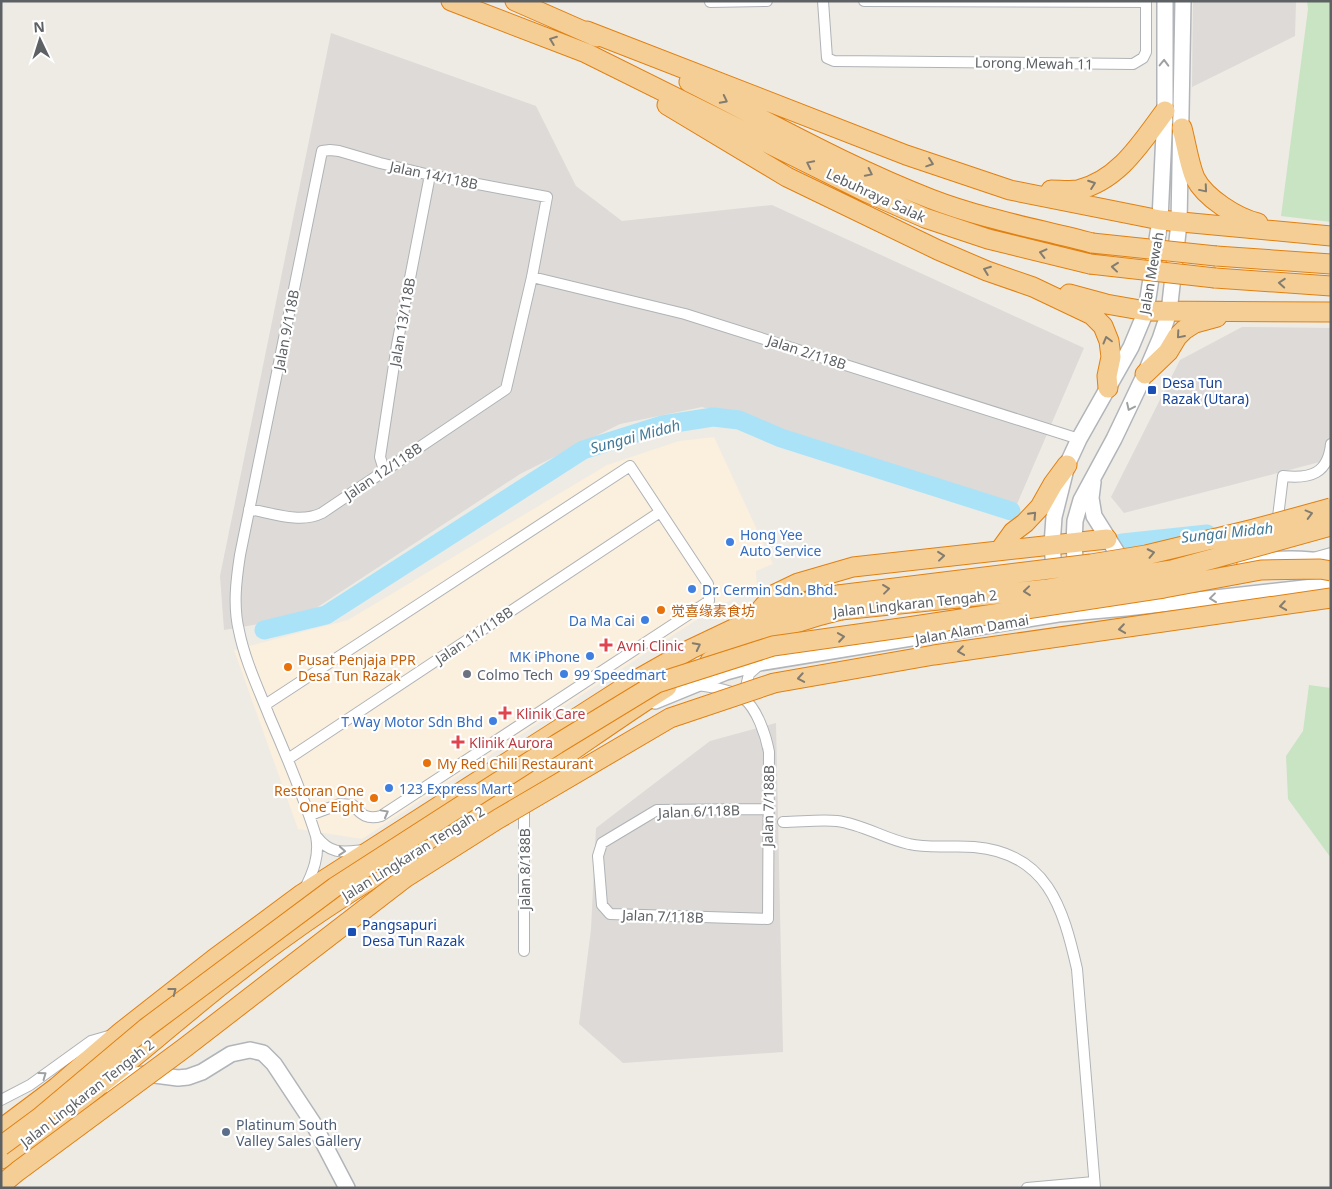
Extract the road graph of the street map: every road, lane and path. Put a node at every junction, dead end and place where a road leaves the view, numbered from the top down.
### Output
1 (451, 1) edge
2 (515, 1) edge
3 (767, 1) edge
4 (823, 1) edge
5 (864, 1) edge
6 (1165, 1) edge
7 (1184, 1) edge
8 (710, 2) edge
9 (918, 2) edge
10 (1146, 2) edge
11 (587, 31) junction
12 (586, 53) junction
13 (1165, 111) junction
14 (1182, 128) junction
15 (322, 151) joint
16 (430, 175) junction
17 (1010, 190) junction
18 (1160, 220) junction
19 (1179, 222) junction
20 (1288, 231) junction
21 (1331, 236) edge
22 (1331, 264) edge
23 (532, 277) junction
24 (1331, 286) edge
25 (1033, 287) junction
26 (1258, 310) junction
27 (1146, 311) junction
28 (1169, 312) junction
29 (1331, 312) edge
30 (1145, 374) junction
31 (1108, 388) junction
32 (1079, 439) junction
33 (1331, 444) edge
34 (1068, 465) junction
35 (384, 470) junction
36 (1094, 473) junction
37 (1331, 508) edge
38 (249, 509) junction
39 (660, 512) junction
40 (1331, 526) edge
41 (1107, 539) junction
42 (1275, 539) junction
43 (1074, 543) junction
44 (1052, 545) junction
45 (1000, 550) junction
46 (1331, 553) edge
47 (1290, 558) junction
48 (1310, 559) junction
49 (1263, 561) junction
50 (1331, 563) edge
51 (1331, 571) edge
52 (1331, 585) edge
53 (1331, 598) edge
54 (839, 602) junction
55 (1078, 613) junction
56 (1058, 614) junction
57 (752, 620) junction
58 (762, 662) junction
59 (694, 685) junction
60 (744, 698) junction
61 (265, 705) junction
62 (624, 715) junction
63 (288, 759) junction
64 (517, 788) junction
65 (768, 809) junction
66 (310, 815) junction
67 (783, 822) dead end
68 (316, 836) junction
69 (373, 850) junction
70 (599, 866) joint
71 (302, 894) junction
72 (768, 919) joint
73 (524, 951) dead end
74 (120, 1032) junction
75 (164, 1032) junction
76 (163, 1075) junction
77 (93, 1090) junction
78 (1, 1100) edge
79 (1, 1129) edge
80 (1, 1146) edge
81 (1, 1159) edge
82 (1, 1185) edge
83 (1095, 1185) edge
84 (347, 1188) edge
85 (1026, 1188) edge

12 -> 1 highway, Lebuhraya Salak
2 - 11 highway, Lebuhraya Salak
3 - 8 street
4 - 10 street, Lorong Mewah 11
5 - 9 street
13 -> 6 street, Jalan Mewah
7 - 14 street, Jalan Mewah
9 - 10 street
11 -> 17 highway
11 -> 22 highway, Lebuhraya Salak, bridge
24 -> 12 highway, Lebuhraya Salak, bridge
25 -> 12 highway
17 -> 13 highway
13 - 18 street, Jalan Mewah
14 - 19 street, Jalan Mewah
14 -> 20 highway
15 - 16 street, Jalan 14/118B
15 - 38 street, Jalan 9/118B
16 - 23 street, Jalan 14/118B
16 - 35 street, Jalan 13/118B
17 - 18 highway
18 - 19 highway
18 - 27 street, Jalan Mewah
19 - 20 highway
19 - 28 street, Jalan Mewah
20 - 21 highway
23 - 32 street, Jalan 2/118B
23 - 35 street, Jalan 12/118B
25 - 27 highway
31 -> 25 highway
26 - 28 highway
26 - 29 highway
26 -> 30 highway
27 - 28 highway
27 - 31 street, Jalan Mewah
28 - 30 street, Jalan Mewah
30 -> 36 street, Jalan Mewah
31 - 32 street, Jalan Mewah
32 - 34 street, Jalan Mewah
33 - 42 street
34 - 44 street, Jalan Mewah
45 -> 34 highway
35 - 38 street, Jalan 12/118B
36 - 41 street
36 - 43 street, Jalan Mewah
54 -> 37 highway, Jalan Lingkaran Tengah 2, bridge
38 - 61 street, Jalan 9/118B
39 - 61 street
39 - 63 street, Jalan 11/118B
66 -> 39 street
40 -> 54 highway, Jalan Lingkaran Tengah 2, bridge
41 - 43 highway
41 - 49 street
42 - 47 street
42 - 49 street
43 - 44 highway
43 - 55 street, Jalan Mewah
44 - 45 highway
44 - 56 street, Jalan Mewah
57 -> 45 highway
46 - 48 street
47 - 48 street
47 - 49 street
48 - 50 street
80 -> 51 highway, bridge
52 -> 55 street, Jalan Alam Damai
53 -> 82 highway, bridge
54 - 57 highway, Jalan Lingkaran Tengah 2
54 - 62 highway, Jalan Lingkaran Tengah 2
55 - 56 street, Jalan Alam Damai
56 - 58 street, Jalan Alam Damai
69 -> 57 highway, Jalan Lingkaran Tengah 2
58 - 59 street, Jalan Alam Damai
58 - 60 street
59 - 60 street
59 - 62 street, Jalan Alam Damai
60 - 65 street, Jalan 7/188B
61 - 63 street, Jalan 9/118B
62 - 64 highway, Jalan Lingkaran Tengah 2
63 - 66 street, Jalan 9/118B
64 - 73 street, Jalan 8/188B
64 - 75 highway, Jalan Lingkaran Tengah 2
65 - 70 street, Jalan 6/118B
65 - 72 street, Jalan 7/188B
66 - 68 street, Jalan 9/118B
67 - 83 street
68 -> 69 street
68 - 71 street, Jalan 9/118B
69 - 71 highway, Jalan Lingkaran Tengah 2
70 - 72 street, Jalan 7/118B
74 -> 71 highway, Jalan Lingkaran Tengah 2
78 -> 74 street
74 - 79 highway, Jalan Lingkaran Tengah 2
75 - 76 street
75 - 77 highway, Jalan Lingkaran Tengah 2
76 - 77 street
76 - 84 street
77 - 81 highway, Jalan Lingkaran Tengah 2
83 - 85 street

